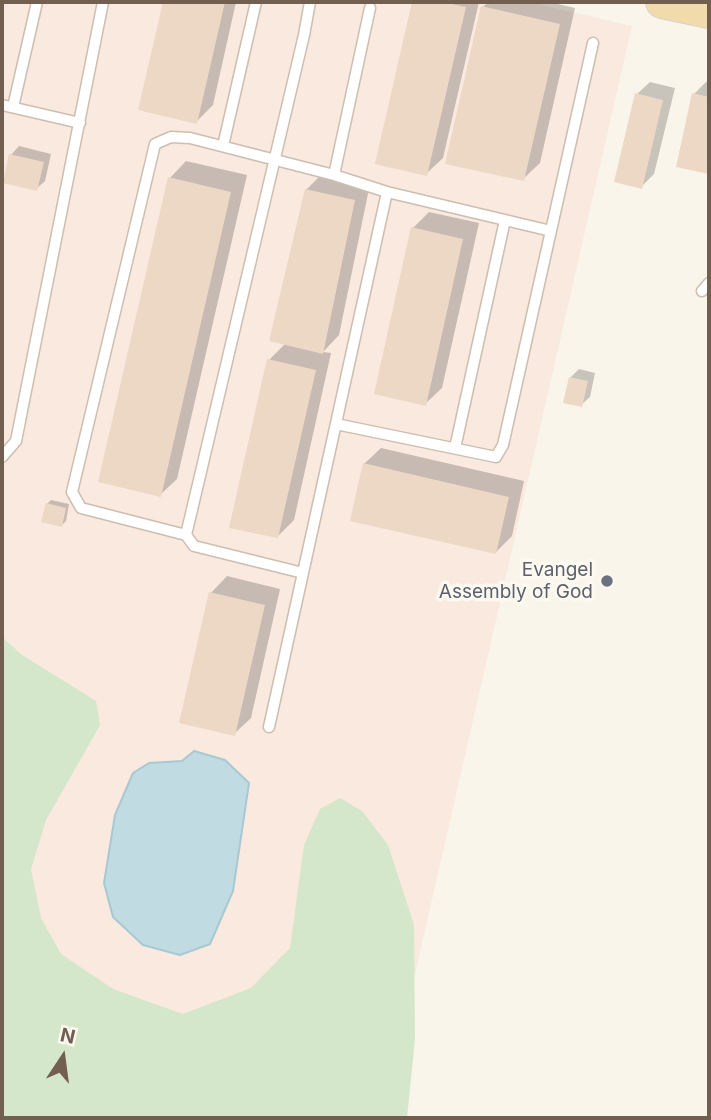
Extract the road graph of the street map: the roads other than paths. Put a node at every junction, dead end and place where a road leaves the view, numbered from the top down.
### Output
1 (37, 2) edge
2 (103, 2) edge
3 (256, 2) edge
4 (310, 2) edge
5 (662, 2) edge
6 (370, 8) dead end
7 (709, 12) edge
8 (593, 43) dead end
9 (8, 106) edge
10 (80, 123) junction
11 (223, 146) junction
12 (274, 159) junction
13 (334, 174) junction
14 (387, 192) junction
15 (505, 220) junction
16 (551, 231) junction
17 (336, 424) junction
18 (455, 448) junction
19 (2, 457) edge
20 (186, 535) junction
21 (303, 573) junction
22 (269, 727) dead end

1 - 9 lane
2 - 10 lane
3 - 11 lane
4 - 12 lane
5 - 7 main road
6 - 13 lane
8 - 16 lane
9 - 10 lane
10 - 19 lane
11 - 12 lane
11 - 20 lane
12 - 13 lane
12 - 20 lane
13 - 14 lane
14 - 15 lane
14 - 17 lane
15 - 16 lane
15 - 18 lane
16 - 18 lane
17 - 18 lane
17 - 21 lane
20 - 21 lane
21 - 22 lane

